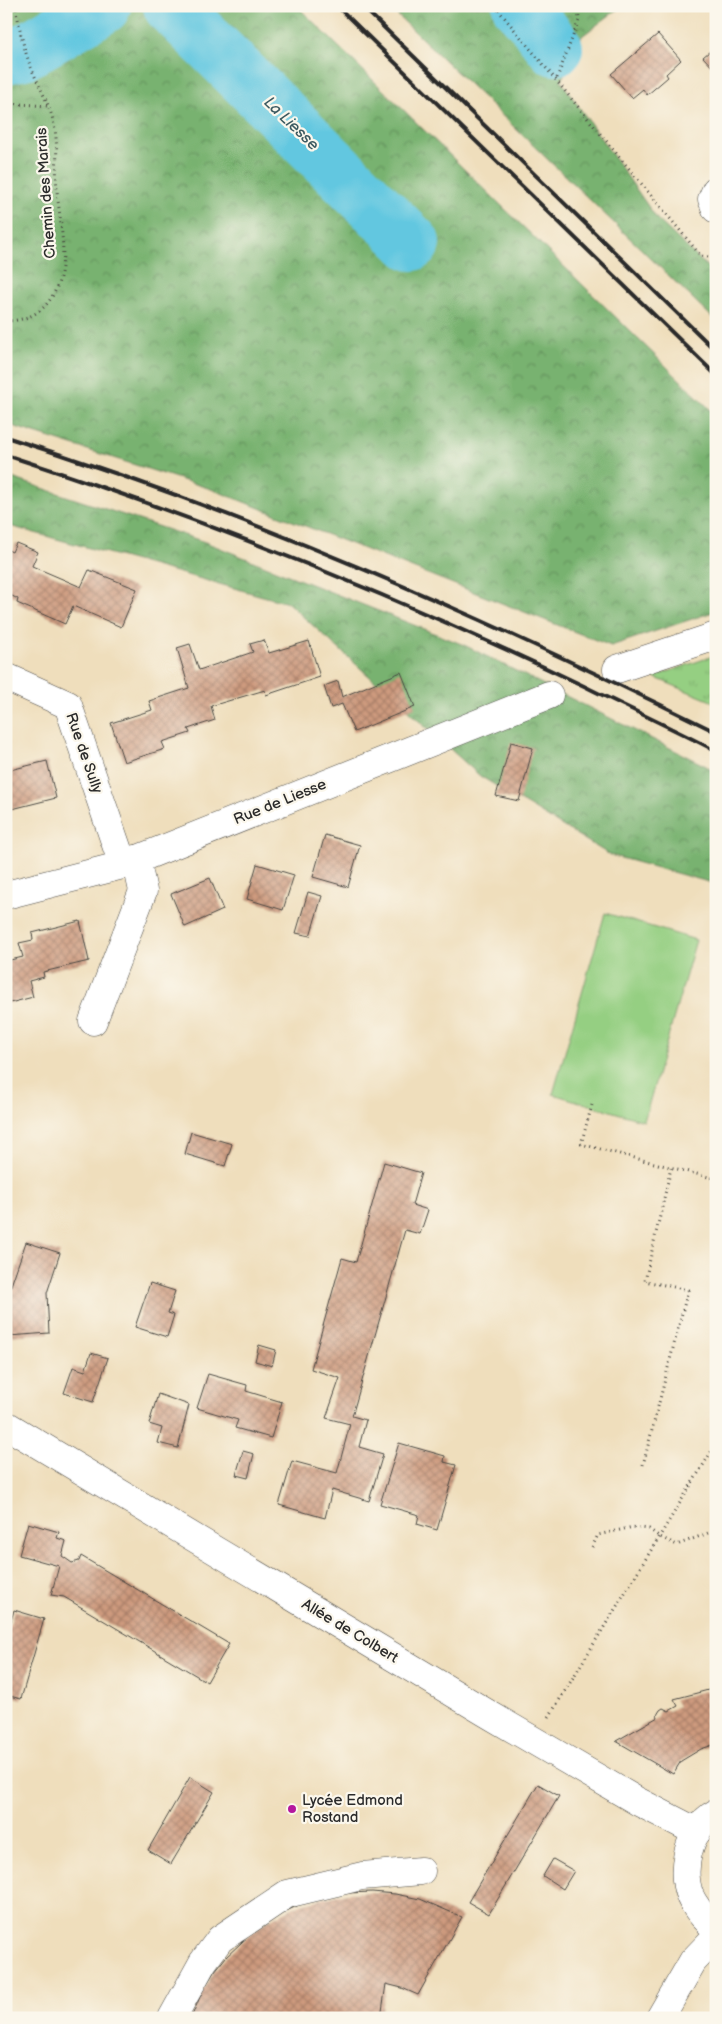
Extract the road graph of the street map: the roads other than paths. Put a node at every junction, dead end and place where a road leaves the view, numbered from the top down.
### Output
1 (716, 636) edge
2 (617, 669) dead end
3 (6, 677) edge
4 (549, 695) dead end
5 (130, 862) junction
6 (6, 895) edge
7 (93, 1021) dead end
8 (6, 1425) edge
9 (716, 1813) edge
10 (697, 1832) junction
11 (421, 1871) dead end
12 (716, 1928) edge
13 (716, 1937) edge
14 (172, 2018) edge
15 (660, 2018) edge

1 - 2 street
3 - 5 street, Rue de Sully
4 - 5 street, Rue de Liesse
5 - 6 street, Rue de Liesse
5 - 7 street, Rue de Sully
8 - 10 street, Allée de Colbert
9 - 10 street
10 - 12 street
11 - 14 street
13 - 15 street

